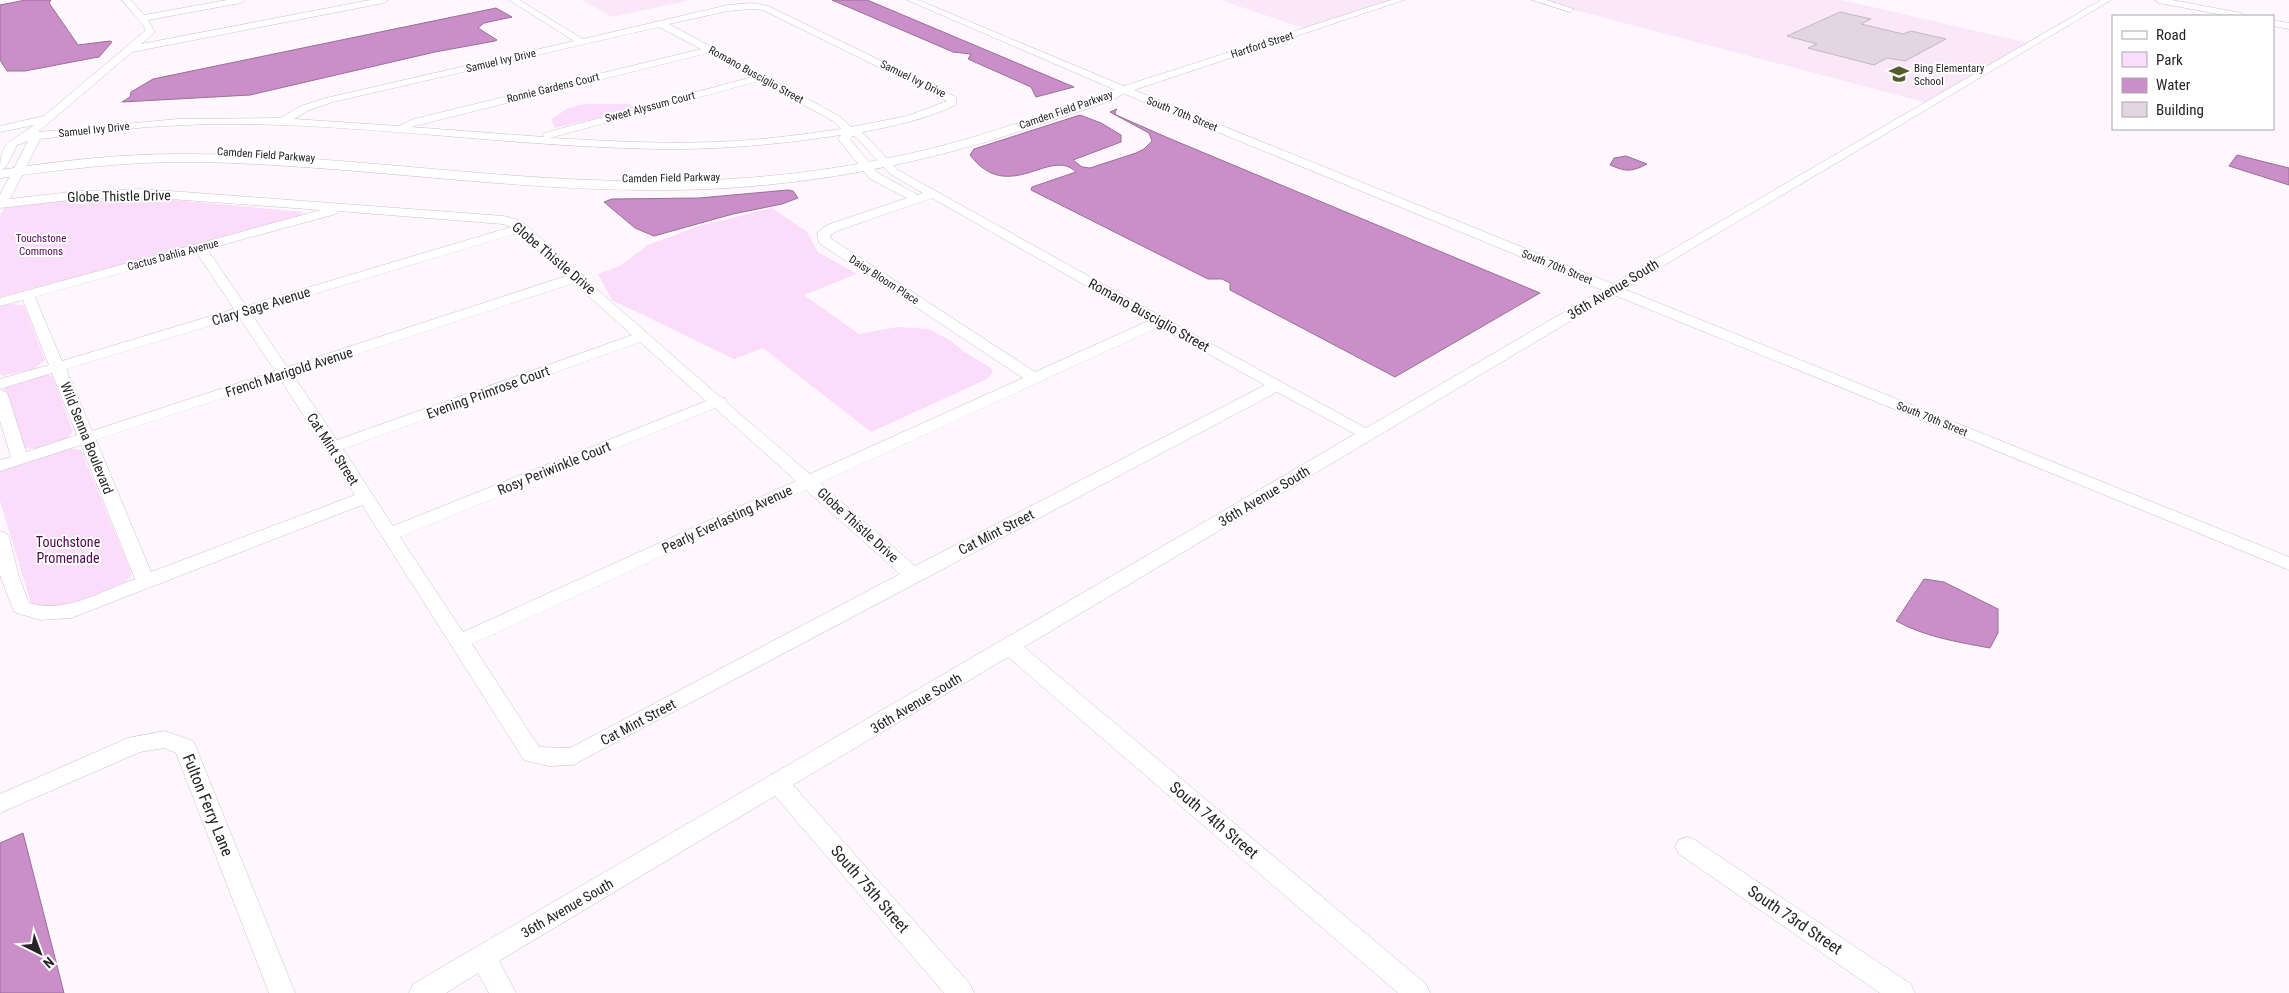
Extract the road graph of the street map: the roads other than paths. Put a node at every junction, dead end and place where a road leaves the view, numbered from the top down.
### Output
1 (126, 0) edge
2 (241, 0) edge
3 (384, 0) edge
4 (514, 0) edge
5 (910, 0) edge
6 (1400, 0) edge
7 (1536, 0) edge
8 (2107, 0) edge
9 (2159, 0) edge
10 (1570, 9) dead end
11 (2236, 15) edge
12 (142, 18) junction
13 (2274, 23) edge
14 (661, 24) junction
15 (2289, 26) edge
16 (582, 42) junction
17 (132, 49) junction
18 (709, 50) junction
19 (760, 78) junction
20 (1124, 90) junction
21 (46, 119) junction
22 (282, 122) junction
23 (0, 129) edge
24 (398, 129) junction
25 (849, 131) junction
26 (26, 137) junction
27 (542, 139) junction
28 (881, 160) junction
29 (863, 163) junction
30 (0, 167) edge
31 (19, 168) junction
32 (0, 174) edge
33 (932, 194) junction
34 (916, 199) junction
35 (0, 202) edge
36 (345, 208) junction
37 (521, 228) junction
38 (199, 248) junction
39 (578, 277) junction
40 (1612, 290) junction
41 (27, 294) junction
42 (0, 302) edge
43 (242, 311) junction
44 (1159, 321) junction
45 (643, 336) junction
46 (57, 366) junction
47 (283, 373) junction
48 (1034, 378) junction
49 (0, 384) edge
50 (1276, 386) junction
51 (0, 395) edge
52 (719, 401) junction
53 (1368, 435) junction
54 (86, 438) junction
55 (333, 447) junction
56 (20, 459) junction
57 (0, 466) edge
58 (809, 481) junction
59 (364, 498) junction
60 (388, 535) junction
61 (0, 537) edge
62 (2289, 564) edge
63 (913, 575) junction
64 (5, 579) edge
65 (146, 582) junction
66 (458, 642) junction
67 (1010, 647) junction
68 (778, 784) junction
69 (0, 804) edge
70 (1687, 847) dead end
71 (483, 957) junction
72 (282, 993) edge
73 (422, 993) edge
74 (503, 993) edge
75 (961, 993) edge
76 (1417, 993) edge
77 (1902, 993) edge

1 - 12 street
2 - 12 street
3 - 17 street
4 - 16 street
5 - 20 street, South 70th Street
6 - 20 street, Hartford Street
7 - 10 street
8 - 40 street, 36th Avenue South
9 - 11 street
12 - 17 street
13 - 15 street
14 - 16 street, Samuel Ivy Drive
14 - 18 street, Romano Busciglio Street
14 - 25 street, Samuel Ivy Drive
16 - 22 street, Samuel Ivy Drive
17 - 21 street
18 - 19 street, Romano Busciglio Street
18 - 24 street, Ronnie Gardens Court
19 - 25 street, Romano Busciglio Street
19 - 27 street, Sweet Alyssum Court
20 - 28 street, Camden Field Parkway
20 - 40 street, South 70th Street
21 - 23 street
21 - 26 street
22 - 24 street, Samuel Ivy Drive
22 - 26 street, Samuel Ivy Drive
24 - 27 street, Samuel Ivy Drive
25 - 27 street, Samuel Ivy Drive
25 - 28 street, Romano Busciglio Street
25 - 29 street
26 - 30 street
26 - 31 street
28 - 29 street, Camden Field Parkway
28 - 33 street, Romano Busciglio Street
29 - 31 street, Camden Field Parkway
29 - 34 street
30 - 31 street, Camden Field Parkway
31 - 32 street, Camden Field Parkway
31 - 35 street
33 - 34 street
33 - 44 street, Romano Busciglio Street
34 - 48 street, Daisy Bloom Place
35 - 36 street, Globe Thistle Drive
36 - 37 street, Globe Thistle Drive
36 - 38 street, Cactus Dahlia Avenue
37 - 39 street, Globe Thistle Drive
37 - 43 street, Clary Sage Avenue
38 - 41 street, Cactus Dahlia Avenue
38 - 43 street, Cat Mint Street
39 - 45 street, Globe Thistle Drive
39 - 47 street, French Marigold Avenue
40 - 53 street, 36th Avenue South
40 - 62 street, South 70th Street
41 - 42 street, Cactus Dahlia Avenue
41 - 46 street, Wild Senna Boulevard
43 - 46 street, Clary Sage Avenue
43 - 47 street, Cat Mint Street
44 - 48 street, Pearly Everlasting Avenue
44 - 50 street, Romano Busciglio Street
45 - 52 street, Globe Thistle Drive
45 - 55 street, Evening Primrose Court
46 - 49 street, Clary Sage Avenue
46 - 54 street, Wild Senna Boulevard
47 - 54 street, French Marigold Avenue
47 - 55 street, Cat Mint Street
48 - 58 street, Pearly Everlasting Avenue
50 - 53 street, Romano Busciglio Street
50 - 63 street, Cat Mint Street
51 - 56 street
52 - 58 street, Globe Thistle Drive
52 - 60 street, Rosy Periwinkle Court
53 - 67 street, 36th Avenue South
54 - 56 street, French Marigold Avenue
54 - 65 street, Wild Senna Boulevard
55 - 59 street, Cat Mint Street
56 - 57 street, French Marigold Avenue
58 - 63 street, Globe Thistle Drive
58 - 66 street, Pearly Everlasting Avenue
59 - 60 street, Cat Mint Street
59 - 65 street
60 - 66 street, Cat Mint Street
61 - 64 street
63 - 66 street, Cat Mint Street
64 - 65 street
67 - 68 street, 36th Avenue South
67 - 76 street, South 74th Street
68 - 71 street, 36th Avenue South
68 - 75 street, South 75th Street
69 - 72 street, Fulton Ferry Lane
70 - 77 street, South 73rd Street
71 - 73 street, 36th Avenue South
71 - 74 street

